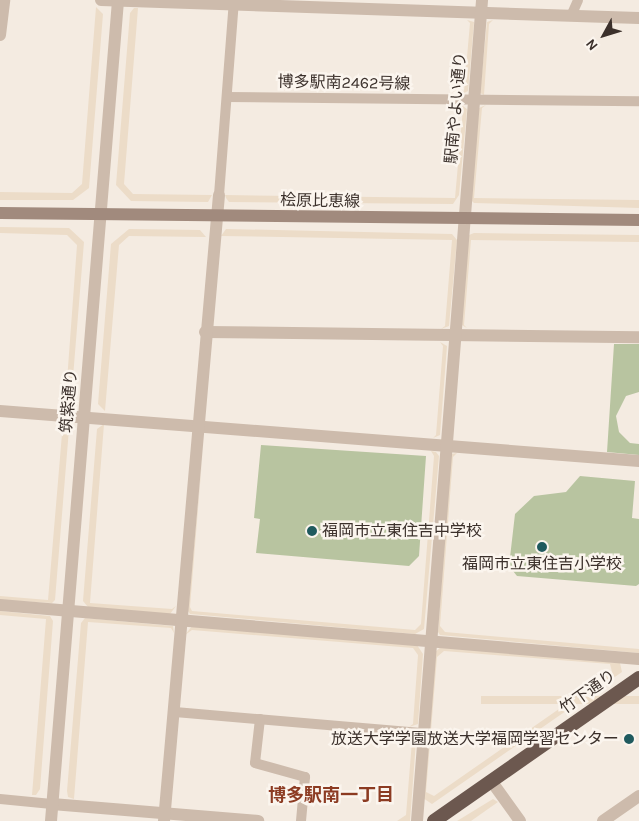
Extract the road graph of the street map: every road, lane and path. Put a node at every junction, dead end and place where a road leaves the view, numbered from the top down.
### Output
1 (4, 0) edge
2 (100, 0) edge
3 (118, 0) edge
4 (482, 0) edge
5 (578, 0) edge
6 (234, 2) edge
7 (481, 13) junction
8 (571, 16) junction
9 (639, 18) edge
10 (0, 35) edge
11 (227, 97) junction
12 (480, 100) junction
13 (639, 101) edge
14 (219, 195) joint
15 (0, 213) edge
16 (100, 214) junction
17 (216, 215) junction
18 (463, 219) junction
19 (639, 220) edge
20 (205, 332) junction
21 (453, 336) junction
22 (639, 337) edge
23 (0, 411) edge
24 (84, 416) junction
25 (198, 424) junction
26 (445, 445) junction
27 (639, 461) edge
28 (0, 605) edge
29 (67, 611) junction
30 (180, 619) junction
31 (430, 640) junction
32 (639, 659) edge
33 (639, 678) edge
34 (175, 712) junction
35 (260, 719) junction
36 (421, 733) junction
37 (492, 782) junction
38 (639, 797) edge
39 (0, 799) edge
40 (52, 804) junction
41 (165, 817) edge
42 (51, 821) edge
43 (57, 821) edge
44 (258, 821) edge
45 (301, 821) edge
46 (417, 821) edge
47 (434, 821) edge
48 (520, 821) edge
49 (604, 821) edge

1 - 10 street
2 - 3 street
3 - 6 street
3 - 16 street, 筑紫通り
4 - 7 street, 駅南やよい通り
5 - 8 street
6 - 7 street
6 - 11 street
7 - 8 street
7 - 12 street, 駅南やよい通り
8 - 9 street
11 - 12 street, 博多駅南2462号線
11 - 14 street
12 - 13 street, 博多駅南2462号線
12 - 18 street, 駅南やよい通り
14 - 17 street
15 - 16 main road, 桧原比恵線
16 - 17 main road, 桧原比恵線
16 - 24 street, 筑紫通り
17 - 18 main road, 桧原比恵線
17 - 20 street
18 - 19 main road, 桧原比恵線
18 - 21 street, 駅南やよい通り
20 - 21 street
20 - 25 street
21 - 22 street
21 - 26 street, 駅南やよい通り
23 - 24 street
24 - 25 street
24 - 29 street, 筑紫通り
25 - 26 street
25 - 30 street
26 - 27 street
26 - 31 street, 駅南やよい通り
28 - 29 street
29 - 30 street
29 - 40 street, 筑紫通り
30 - 31 street
30 - 34 street
31 - 32 street
31 - 36 street, 駅南やよい通り
33 - 37 highway, 竹下通り
34 - 35 street
34 - 41 street
35 - 36 street
35 - 45 street
36 - 46 street, 駅南やよい通り
37 - 47 highway, 竹下通り
37 - 48 street
38 - 49 street
39 - 40 street
40 - 41 street
40 - 42 street, 筑紫通り
40 - 43 street, 筑紫通り
41 - 44 street

